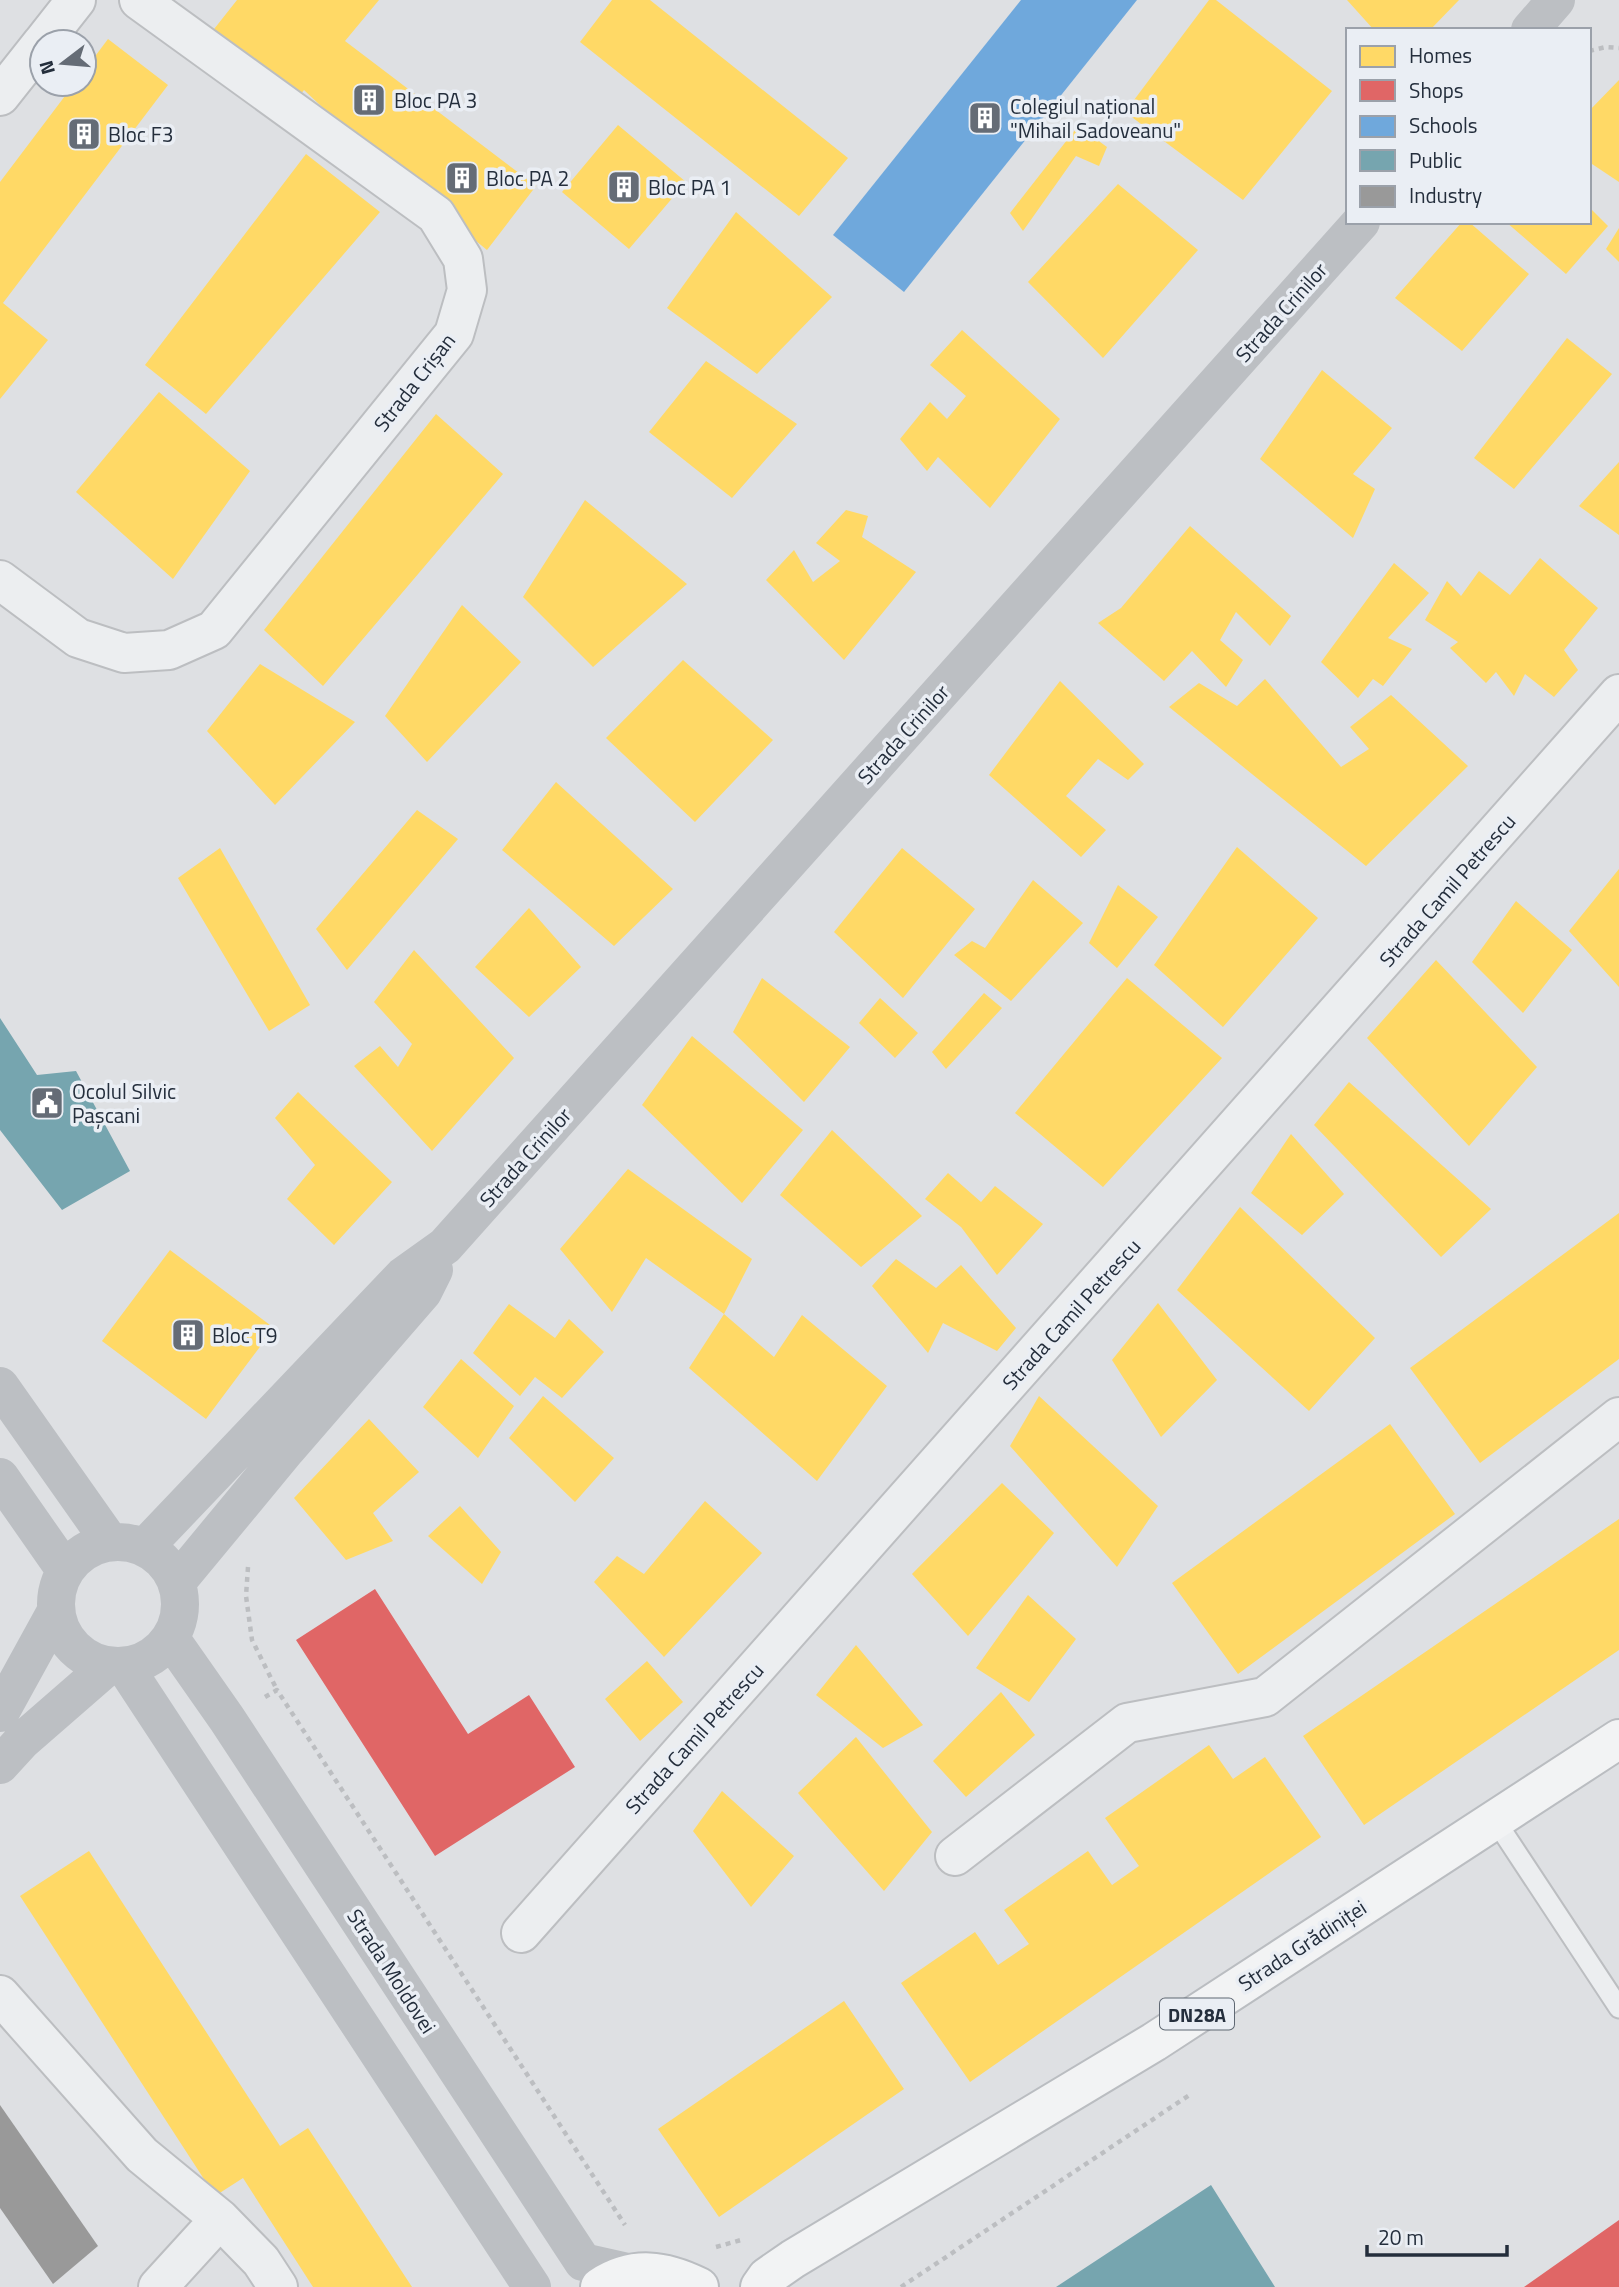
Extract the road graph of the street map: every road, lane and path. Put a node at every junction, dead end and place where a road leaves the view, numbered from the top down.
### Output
1 (76, 0) edge
2 (139, 0) edge
3 (1556, 0) edge
4 (53, 28) edge
5 (1533, 28) edge
6 (1619, 48) edge
7 (1591, 51) edge
8 (28, 60) edge
9 (0, 96) edge
10 (1359, 224) edge
11 (0, 580) edge
12 (1619, 694) edge
13 (445, 1246) junction
14 (0, 1385) edge
15 (1619, 1417) edge
16 (0, 1477) edge
17 (127, 1544) junction
18 (249, 1561) dead end
19 (65, 1570) junction
20 (177, 1582) junction
21 (55, 1613) junction
22 (171, 1639) junction
23 (116, 1667) junction
24 (277, 1690) junction
25 (0, 1713) edge
26 (227, 1719) junction
27 (1619, 1739) edge
28 (0, 1765) edge
29 (1495, 1820) junction
30 (955, 1856) dead end
31 (521, 1933) dead end
32 (0, 1995) edge
33 (1619, 2008) edge
34 (1191, 2094) dead end
35 (220, 2219) junction
36 (629, 2232) dead end
37 (616, 2280) edge
38 (763, 2282) edge
39 (158, 2287) edge
40 (278, 2287) edge
41 (532, 2287) edge
42 (699, 2287) edge
43 (901, 2287) edge

1 - 4 street
2 - 11 street, Strada Crișan
3 - 5 main road
6 - 7 path
8 - 9 street
10 - 13 main road, Strada Crinilor
12 - 31 street, Strada Camil Petrescu
13 - 17 main road, Strada Crinilor
13 - 20 main road, Strada Crinilor
14 - 17 main road
15 - 30 street
16 - 19 main road
17 - 19 main road
17 - 20 main road
18 - 24 path
19 - 21 main road
20 - 22 main road
21 - 23 main road
21 - 25 main road
22 - 23 main road
22 - 26 main road, Strada Moldovei / DN28A
23 - 28 main road
23 - 41 main road
24 - 26 path
24 - 36 path
26 - 37 main road, Strada Moldovei / DN28A
27 - 29 main road, Strada Grădiniței / DN28A
29 - 33 lane
29 - 38 main road, Strada Grădiniței / DN28A
32 - 35 street
34 - 43 path
35 - 39 street
35 - 40 street
37 - 42 main road, DN28A
38 - 42 main road, Strada Grădiniței / DN28A

